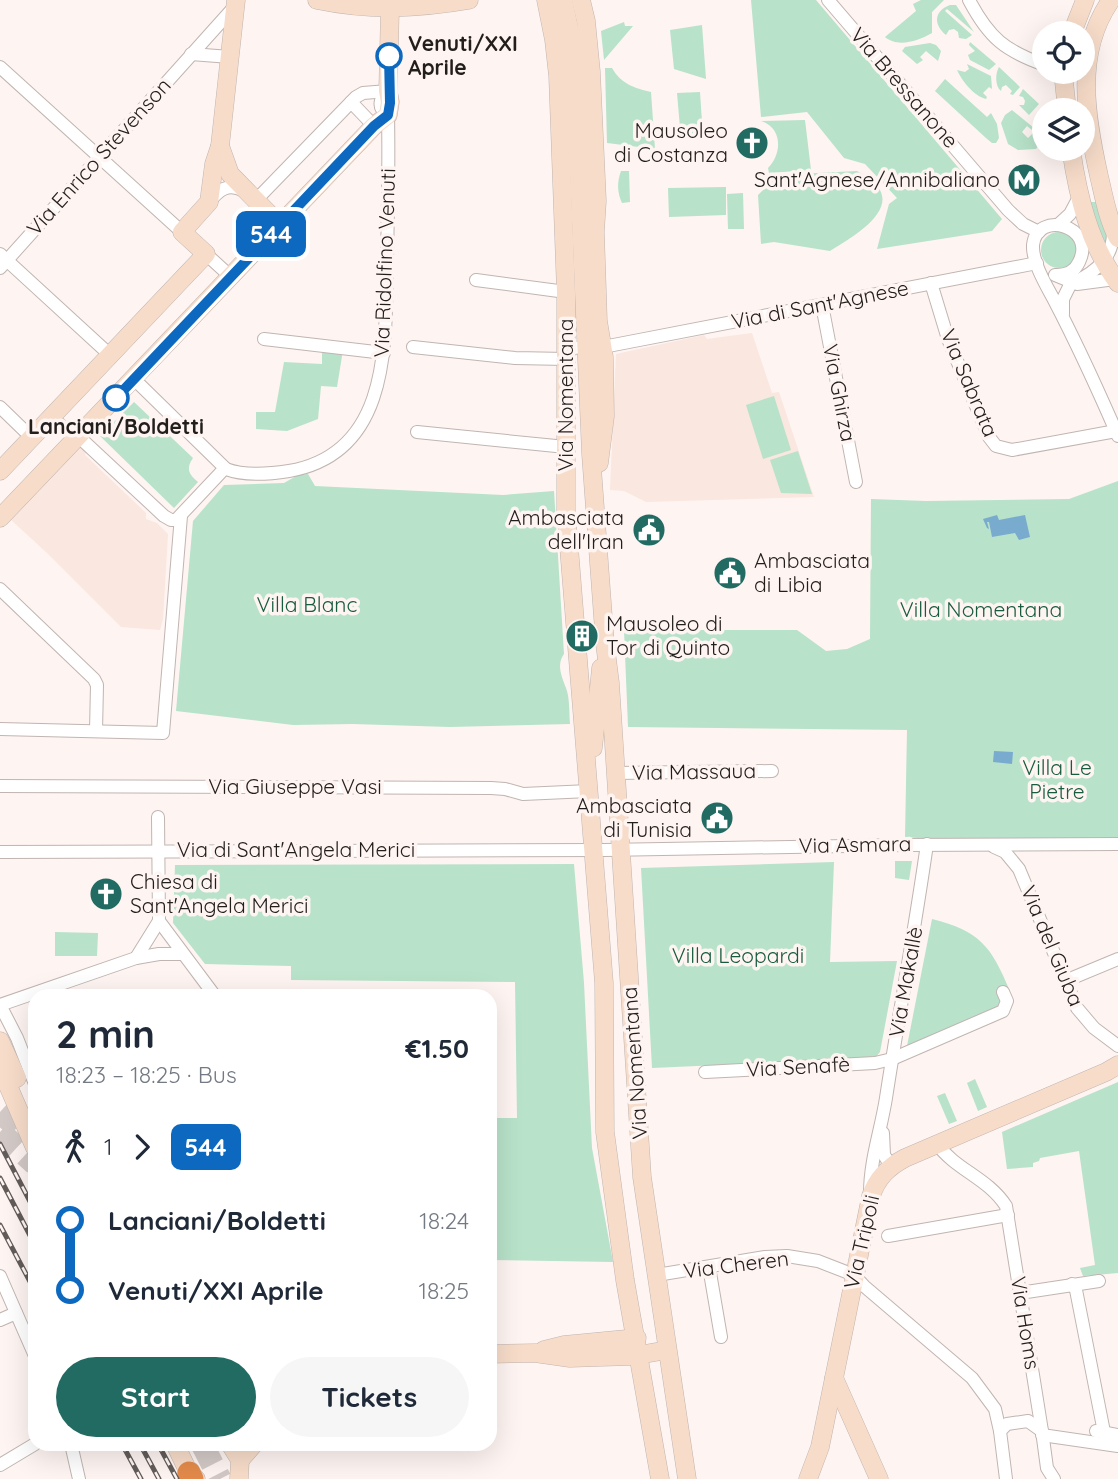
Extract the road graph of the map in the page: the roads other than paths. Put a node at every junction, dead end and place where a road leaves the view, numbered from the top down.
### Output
1 (317, 0) edge
2 (469, 0) edge
3 (545, 0) edge
4 (564, 0) edge
5 (581, 0) edge
6 (828, 0) edge
7 (969, 0) edge
8 (1085, 0) edge
9 (1111, 0) edge
10 (236, 2) edge
11 (390, 9) junction
12 (1077, 21) edge
13 (191, 54) junction
14 (230, 57) junction
15 (1032, 61) edge
16 (0, 67) edge
17 (388, 91) junction
18 (1086, 98) edge
19 (351, 102) junction
20 (381, 120) junction
21 (220, 146) junction
22 (99, 158) junction
23 (1073, 161) edge
24 (1094, 161) edge
25 (251, 197) junction
26 (1079, 197) junction
27 (209, 202) junction
28 (280, 225) junction
29 (1058, 225) junction
30 (182, 232) junction
31 (1039, 232) junction
32 (1116, 233) edge
33 (206, 254) junction
34 (2, 261) edge
35 (1104, 262) junction
36 (1038, 264) junction
37 (230, 276) junction
38 (1072, 277) junction
39 (476, 280) dead end
40 (1116, 281) edge
41 (931, 283) junction
42 (566, 292) junction
43 (822, 305) junction
44 (1063, 315) junction
45 (264, 339) dead end
46 (413, 347) dead end
47 (594, 347) junction
48 (384, 353) junction
49 (566, 353) junction
50 (109, 354) junction
51 (595, 367) junction
52 (134, 379) junction
53 (566, 390) junction
54 (0, 407) edge
55 (51, 416) junction
56 (417, 432) dead end
57 (1117, 433) edge
58 (78, 436) junction
59 (31, 437) junction
60 (566, 447) junction
61 (226, 469) junction
62 (0, 471) edge
63 (856, 482) dead end
64 (595, 498) junction
65 (181, 516) junction
66 (0, 518) edge
67 (0, 589) edge
68 (605, 644) junction
69 (576, 657) junction
70 (600, 680) junction
71 (595, 723) junction
72 (0, 729) edge
73 (96, 731) junction
74 (583, 743) junction
75 (772, 771) dead end
76 (615, 772) junction
77 (0, 786) edge
78 (589, 791) junction
79 (158, 817) dead end
80 (1118, 844) edge
81 (927, 845) junction
82 (990, 846) junction
83 (1041, 846) junction
84 (620, 849) junction
85 (592, 850) junction
86 (158, 851) junction
87 (0, 852) edge
88 (1022, 877) junction
89 (159, 922) junction
90 (183, 954) junction
91 (136, 958) junction
92 (1118, 959) edge
93 (1065, 981) junction
94 (46, 989) edge
95 (210, 989) edge
96 (1003, 992) dead end
97 (28, 995) edge
98 (0, 1005) edge
99 (0, 1041) edge
100 (1117, 1057) edge
101 (892, 1059) junction
102 (28, 1066) edge
103 (0, 1067) edge
104 (705, 1072) dead end
105 (28, 1103) edge
106 (882, 1119) junction
107 (28, 1132) edge
108 (937, 1144) junction
109 (891, 1166) junction
110 (871, 1196) junction
111 (1009, 1215) junction
112 (888, 1236) dead end
113 (709, 1267) junction
114 (657, 1275) junction
115 (854, 1275) junction
116 (0, 1276) edge
117 (1099, 1281) dead end
118 (1072, 1284) junction
119 (1020, 1293) junction
120 (879, 1298) junction
121 (849, 1299) junction
122 (16, 1313) junction
123 (0, 1320) edge
124 (721, 1337) dead end
125 (28, 1340) edge
126 (638, 1347) junction
127 (667, 1350) junction
128 (497, 1354) edge
129 (834, 1378) junction
130 (1038, 1403) junction
131 (828, 1407) junction
132 (995, 1409) junction
133 (852, 1418) junction
134 (1000, 1431) junction
135 (1042, 1433) junction
136 (1118, 1435) edge
137 (1118, 1446) edge
138 (28, 1448) edge
139 (73, 1451) edge
140 (179, 1451) edge
141 (232, 1451) edge
142 (250, 1451) edge
143 (0, 1465) edge
144 (238, 1471) edge
145 (1051, 1473) edge
146 (192, 1477) edge
147 (1006, 1478) edge
148 (79, 1479) edge
149 (660, 1479) edge
150 (687, 1479) edge
151 (808, 1479) edge
152 (879, 1479) edge

1 - 11 street
2 - 11 street
3 - 42 street, Via Nomentana
4 - 47 street, Via Nomentana
5 - 47 street, Via Nomentana
6 - 31 street, Via Bressanone
7 - 15 street
8 - 12 street
9 - 18 street
10 - 13 street, Via Enrico Stevenson
10 - 14 street
11 - 17 street
13 - 14 street
13 - 22 street, Via Enrico Stevenson
14 - 21 street
16 - 22 street
17 - 19 street
17 - 20 street
19 - 20 street
19 - 25 street
20 - 28 street
20 - 48 street, Via Ridolfino Venuti
21 - 25 street
21 - 27 street
22 - 30 street
22 - 34 street, Via Enrico Stevenson
23 - 26 street
24 - 32 street
25 - 27 street
25 - 28 street
26 - 29 street
26 - 35 street
27 - 30 street
28 - 37 street
29 - 31 street
29 - 38 street
30 - 33 street
31 - 36 street
32 - 35 street
33 - 37 street
33 - 50 street
34 - 50 street
35 - 38 street
35 - 40 street
36 - 38 street
36 - 41 street, Via di Sant'Agnese
36 - 44 street
37 - 52 street
38 - 40 street
38 - 44 street
39 - 42 street
41 - 43 street, Via di Sant'Agnese
41 - 57 street, Via Sabrata
42 - 49 street, Via Nomentana
43 - 47 street, Via di Sant'Agnese
43 - 63 street, Via Ghirza
44 - 57 street
45 - 48 street
46 - 49 street, Via di Sant'Agnese
47 - 49 street, Via di Sant'Agnese
47 - 51 street, Via Nomentana
48 - 61 street, Via Ridolfino Venuti
49 - 53 street, Via Nomentana
50 - 55 street
51 - 53 street
51 - 64 street, Via Nomentana
51 - 64 street, Via Nomentana
52 - 58 street
52 - 61 street
53 - 60 street, Via Nomentana
54 - 59 street
55 - 58 street
55 - 59 street
56 - 60 street
58 - 65 street
58 - 66 street
59 - 62 street
60 - 69 street, Via Nomentana
61 - 65 street
64 - 68 street, Via Nomentana
65 - 73 street
67 - 73 street
68 - 70 street, Via Nomentana
68 - 76 street, Via Nomentana
69 - 70 street
69 - 74 street, Via Nomentana
70 - 71 street, Via Nomentana
71 - 74 street
71 - 78 street, Via Nomentana
72 - 73 street
74 - 78 street, Via Nomentana
75 - 76 street, Via Massaua
76 - 84 street, Via Nomentana
77 - 78 street, Via Giuseppe Vasi
78 - 85 street, Via Nomentana
79 - 86 street
80 - 83 street, Via Asmara
81 - 82 street, Via Asmara
81 - 84 street, Via Asmara
81 - 101 street, Via Makallè
82 - 83 street, Via Asmara
82 - 88 street, Via del Giuba
83 - 88 street, Via del Giuba
84 - 85 street, Via Asmara
84 - 114 street, Via Nomentana
85 - 86 street, Via di Sant'Angela Merici
85 - 126 street, Via Nomentana
86 - 87 street, Via di Sant'Angela Merici
86 - 89 street
88 - 93 street, Via del Giuba
89 - 90 street
89 - 91 street
90 - 91 street
90 - 95 street
91 - 94 street
92 - 93 street
93 - 100 street, Via del Giuba
96 - 101 street, Via Senafè
97 - 98 street
98 - 102 street
99 - 105 street
100 - 108 street
101 - 104 street, Via Senafè
101 - 106 street, Via Makallè
103 - 107 street
106 - 109 street, Via Makallè
106 - 110 street, Via Makallè
108 - 109 street
108 - 111 street
109 - 110 street, Via Tripoli
110 - 115 street, Via Tripoli
111 - 112 street
111 - 119 street, Via Homs
113 - 114 street, Via Cheren
113 - 115 street, Via Cheren
113 - 124 street
114 - 127 street, Via Nomentana
115 - 120 street
115 - 121 street, Via Tripoli
116 - 122 street
117 - 118 street
118 - 119 street
118 - 136 street
119 - 130 street, Via Homs
120 - 121 street
120 - 132 street
121 - 129 street, Via Tripoli
122 - 123 street
122 - 125 street
126 - 127 street
126 - 128 street
126 - 149 street, Via Nomentana
127 - 150 street, Via Nomentana
129 - 131 street, Via Tripoli
129 - 133 street
130 - 132 street
130 - 135 street, Via Homs
131 - 133 street
131 - 151 street, Via Tripoli
132 - 134 street
133 - 152 street
134 - 135 street
134 - 147 street
135 - 137 street
135 - 145 street, Via Homs
138 - 143 street
139 - 148 street
140 - 146 street
141 - 144 street
142 - 144 street

